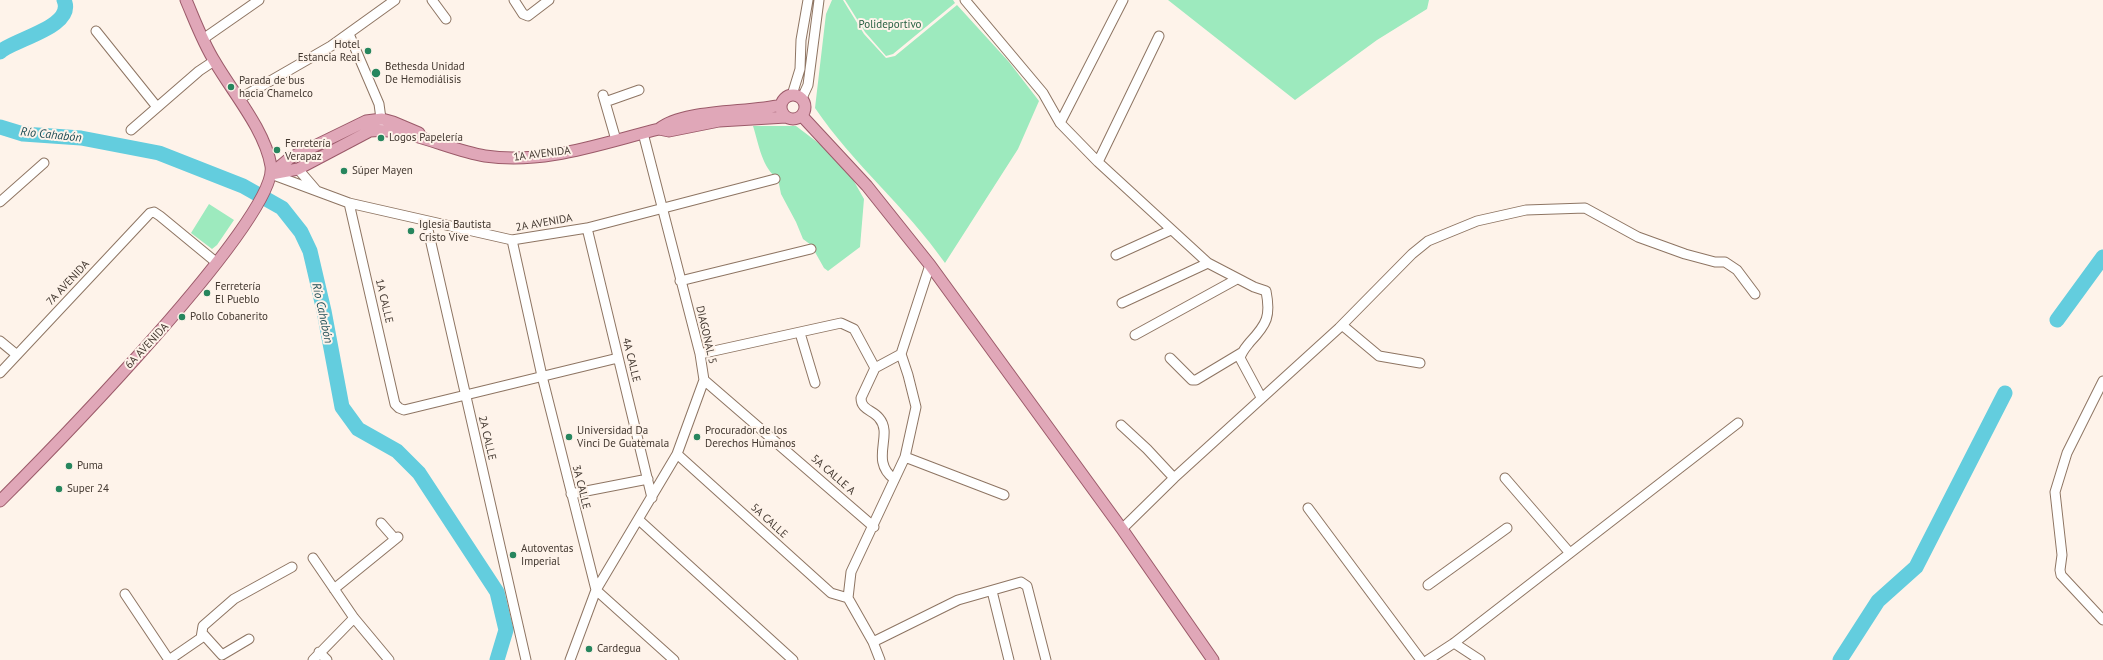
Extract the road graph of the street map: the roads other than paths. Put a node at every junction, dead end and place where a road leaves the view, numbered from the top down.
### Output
1 (186, 0) edge
2 (259, 0) edge
3 (395, 0) edge
4 (432, 0) edge
5 (514, 0) edge
6 (549, 0) edge
7 (808, 0) edge
8 (819, 0) edge
9 (965, 0) edge
10 (1123, 0) edge
11 (446, 19) dead end
12 (96, 31) dead end
13 (349, 34) junction
14 (1159, 36) dead end
15 (203, 39) junction
16 (214, 61) junction
17 (639, 90) dead end
18 (797, 96) junction
19 (239, 100) junction
20 (781, 105) junction
21 (157, 107) junction
22 (802, 116) junction
23 (786, 117) junction
24 (1060, 123) junction
25 (382, 124) junction
26 (659, 129) junction
27 (131, 130) dead end
28 (643, 133) junction
29 (616, 140) junction
30 (1098, 162) junction
31 (44, 163) dead end
32 (298, 169) junction
33 (269, 179) junction
34 (775, 179) dead end
35 (318, 193) junction
36 (0, 202) edge
37 (349, 203) junction
38 (662, 208) junction
39 (426, 221) junction
40 (586, 228) junction
41 (1171, 230) junction
42 (512, 240) junction
43 (812, 249) dead end
44 (1116, 255) dead end
45 (217, 263) junction
46 (1208, 263) junction
47 (930, 265) junction
48 (1237, 279) junction
49 (680, 281) junction
50 (1755, 294) dead end
51 (1122, 303) dead end
52 (1342, 325) junction
53 (800, 333) junction
54 (1135, 335) dead end
55 (0, 341) edge
56 (1241, 353) junction
57 (700, 354) junction
58 (901, 354) junction
59 (17, 355) junction
60 (618, 358) junction
61 (1170, 358) dead end
62 (1420, 363) dead end
63 (875, 368) junction
64 (0, 373) edge
65 (542, 376) junction
66 (704, 380) junction
67 (2103, 381) edge
68 (815, 383) dead end
69 (464, 394) junction
70 (1261, 397) junction
71 (1738, 423) dead end
72 (1121, 425) dead end
73 (677, 454) junction
74 (905, 457) junction
75 (1174, 478) junction
76 (1505, 478) dead end
77 (648, 479) junction
78 (894, 479) junction
79 (571, 494) junction
80 (1004, 495) dead end
81 (652, 498) junction
82 (0, 501) edge
83 (1308, 508) dead end
84 (639, 520) junction
85 (381, 523) dead end
86 (874, 527) junction
87 (1508, 528) dead end
88 (1122, 529) junction
89 (1569, 552) junction
90 (313, 558) dead end
91 (292, 567) dead end
92 (1428, 585) dead end
93 (334, 589) junction
94 (596, 590) junction
95 (992, 591) junction
96 (125, 594) dead end
97 (848, 598) junction
98 (354, 618) junction
99 (2103, 620) edge
100 (203, 634) junction
101 (249, 639) dead end
102 (873, 642) junction
103 (1454, 643) junction
104 (319, 652) junction
105 (313, 660) edge
106 (326, 660) edge
107 (389, 660) edge
108 (526, 660) edge
109 (570, 660) edge
110 (674, 660) edge
111 (793, 660) edge
112 (880, 660) edge
113 (1009, 660) edge
114 (1046, 660) edge
115 (1213, 660) edge
116 (1421, 660) edge
117 (1428, 660) edge
118 (1480, 660) edge

1 - 15 main road
2 - 15 street
3 - 13 street
4 - 11 street
5 - 6 street
7 - 18 street
8 - 18 street
9 - 24 street
10 - 24 street
12 - 21 street
13 - 19 street
13 - 25 street
14 - 30 street
15 - 16 main road
16 - 19 main road
16 - 21 street
17 - 29 street
18 - 20 main road
18 - 22 main road
19 - 33 main road
20 - 23 main road
20 - 26 main road, 1A AVENIDA
21 - 27 street
22 - 23 main road
22 - 47 main road
23 - 26 main road, 1A AVENIDA
24 - 30 street
25 - 29 main road, 1A AVENIDA
25 - 32 main road
25 - 33 main road, 1A AVENIDA
26 - 28 main road, 1A AVENIDA
28 - 29 main road, 1A AVENIDA
28 - 38 street, DIAGONAL 5
30 - 41 street
31 - 36 street
32 - 33 main road
32 - 35 street
33 - 35 street, 2A AVENIDA
33 - 45 main road, 6A AVENIDA
34 - 38 street, 2A AVENIDA
35 - 37 street, 2A AVENIDA
37 - 39 street, 2A AVENIDA
37 - 69 street, 1A CALLE
38 - 40 street, 2A AVENIDA
38 - 49 street, DIAGONAL 5
39 - 42 street, 2A AVENIDA
39 - 69 street, 2A CALLE
40 - 42 street, 2A AVENIDA
40 - 60 street, 4A CALLE
41 - 44 street
41 - 46 street
42 - 65 street, 3A CALLE
43 - 49 street
45 - 59 street, 7A AVENIDA
45 - 82 main road, 6A AVENIDA
46 - 48 street
46 - 51 street
47 - 58 street
47 - 88 main road
48 - 54 street
48 - 56 street
49 - 57 street, DIAGONAL 5
50 - 52 street
52 - 62 street
52 - 70 street
53 - 57 street
53 - 63 street
53 - 68 street
55 - 59 street
56 - 61 street
56 - 70 street
57 - 66 street, DIAGONAL 5
58 - 63 street
58 - 74 street
59 - 64 street, 7A AVENIDA
60 - 65 street
60 - 77 street, 4A CALLE
63 - 78 street
65 - 69 street
65 - 79 street, 3A CALLE
66 - 73 street, DIAGONAL 5
66 - 86 street, 5A CALLE A
67 - 99 street
69 - 108 street, 2A CALLE
70 - 75 street
71 - 89 street
72 - 75 street
73 - 81 street, DIAGONAL 5
73 - 97 street, 5A CALLE
74 - 78 street
74 - 80 street
75 - 88 street
76 - 89 street
77 - 79 street
77 - 81 street, 4A CALLE
78 - 86 street
79 - 94 street, 3A CALLE
81 - 84 street, DIAGONAL 5
83 - 116 street
84 - 94 street, DIAGONAL 5
84 - 111 street
85 - 93 street
86 - 97 street
87 - 92 street
88 - 115 main road
89 - 103 street
90 - 93 street
91 - 100 street
93 - 98 street
94 - 109 street, DIAGONAL 5
94 - 110 street
95 - 102 street
95 - 113 street
95 - 114 street
96 - 100 street
97 - 102 street
98 - 104 street
98 - 107 street
100 - 101 street
102 - 112 street
103 - 117 street
103 - 118 street
104 - 105 street
104 - 106 street

